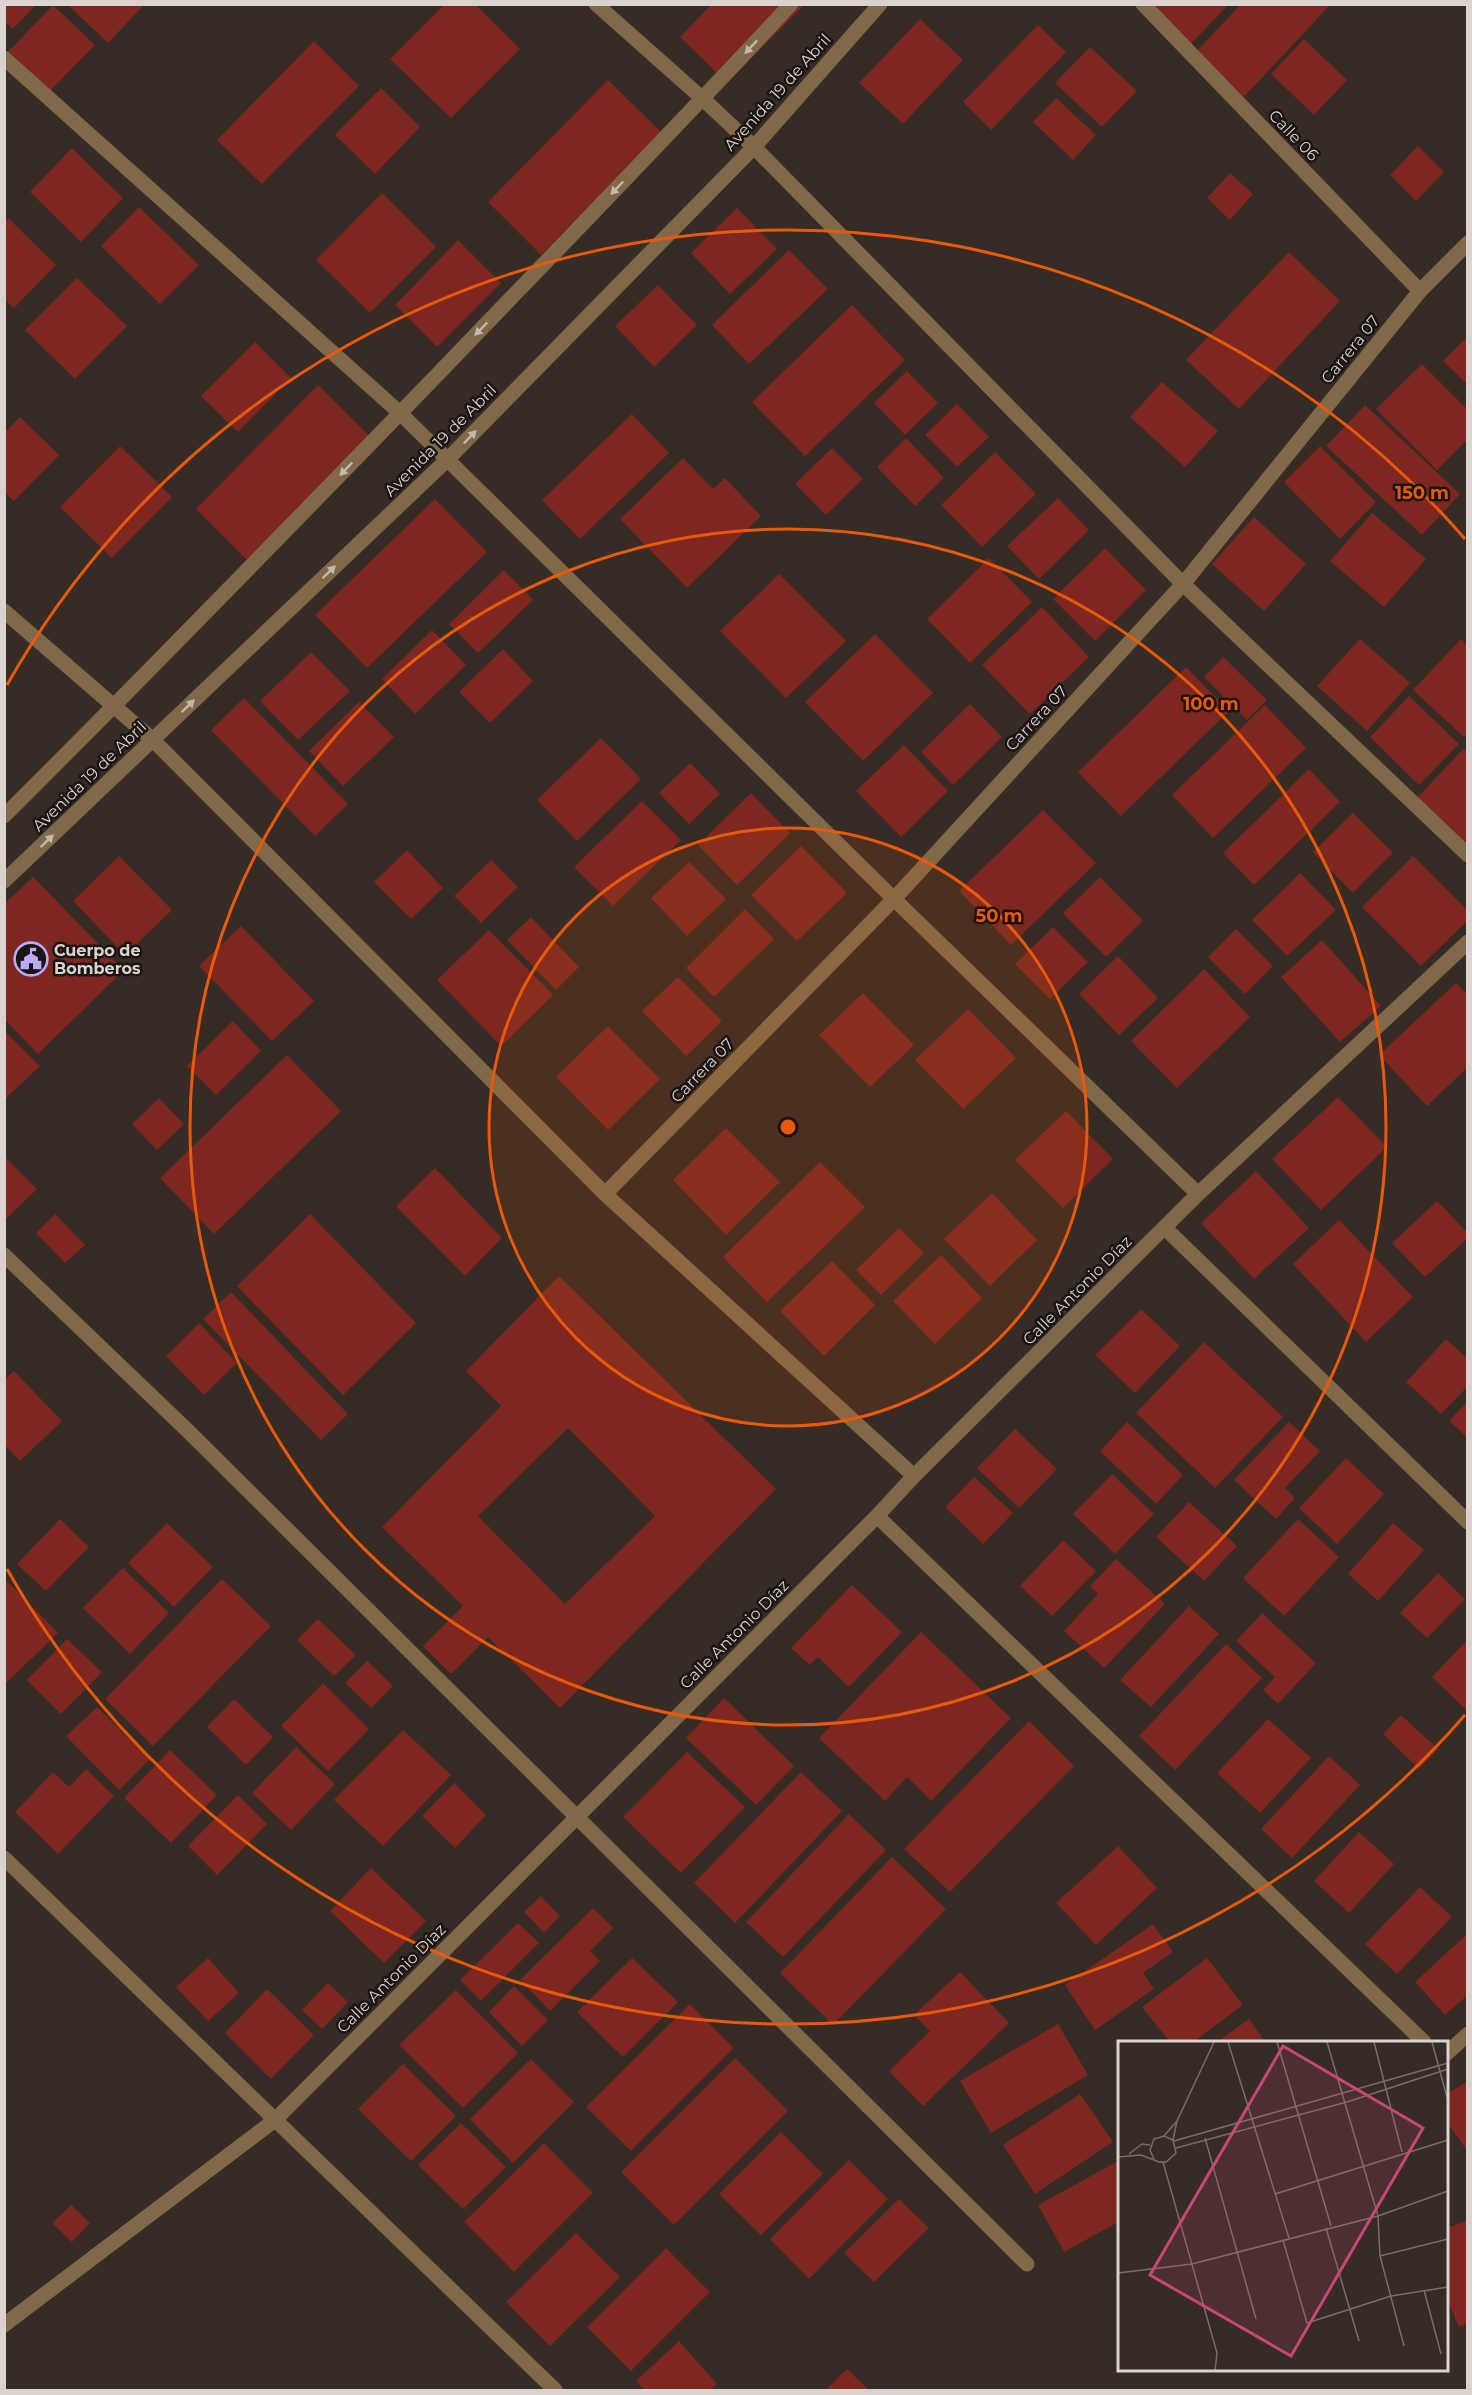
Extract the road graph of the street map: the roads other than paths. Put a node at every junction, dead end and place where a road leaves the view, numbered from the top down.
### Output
1 (596, 4) edge
2 (791, 4) edge
3 (880, 4) edge
4 (1143, 4) edge
5 (4, 58) edge
6 (703, 99) junction
7 (754, 147) junction
8 (1467, 243) edge
9 (1420, 291) junction
10 (400, 413) junction
11 (448, 459) junction
12 (1183, 584) junction
13 (4, 611) edge
14 (114, 707) junction
15 (153, 740) junction
16 (4, 816) edge
17 (1467, 855) edge
18 (4, 881) edge
19 (894, 899) junction
20 (1467, 942) edge
21 (605, 1194) junction
22 (1198, 1194) junction
23 (1165, 1228) junction
24 (4, 1255) edge
25 (914, 1476) junction
26 (877, 1516) junction
27 (1467, 1522) edge
28 (577, 1816) junction
29 (4, 1858) edge
30 (1467, 2034) edge
31 (1422, 2041) edge
32 (1448, 2052) edge
33 (275, 2120) junction
34 (1027, 2264) dead end
35 (4, 2325) edge
36 (555, 2391) edge

1 - 6 street
2 -> 6 street, Avenida 19 de Abril
3 - 7 street, Avenida 19 de Abril
4 - 9 street, Calle 06
5 - 10 street
6 - 7 street
6 -> 10 street, Avenida 19 de Abril
11 -> 7 street, Avenida 19 de Abril
7 - 12 street
8 - 9 street, Carrera 07
9 - 12 street, Carrera 07
10 - 11 street
10 -> 14 street, Avenida 19 de Abril
15 -> 11 street, Avenida 19 de Abril
11 - 19 street
12 - 17 street
12 - 19 street, Carrera 07
13 - 14 street
14 - 15 street
14 - 16 street, Avenida 19 de Abril
18 -> 15 street, Avenida 19 de Abril
15 - 21 street
19 - 21 street, Carrera 07
19 - 22 street
20 - 22 street, Calle Antonio Díaz
21 - 25 street
22 - 23 street, Calle Antonio Díaz
23 - 25 street, Calle Antonio Díaz
23 - 27 street
24 - 28 street
25 - 26 street, Calle Antonio Díaz
26 - 28 street, Calle Antonio Díaz
26 - 31 street
28 - 33 street, Calle Antonio Díaz
28 - 34 street
29 - 33 street
30 - 32 street
33 - 35 street, Calle Antonio Díaz
33 - 36 street

